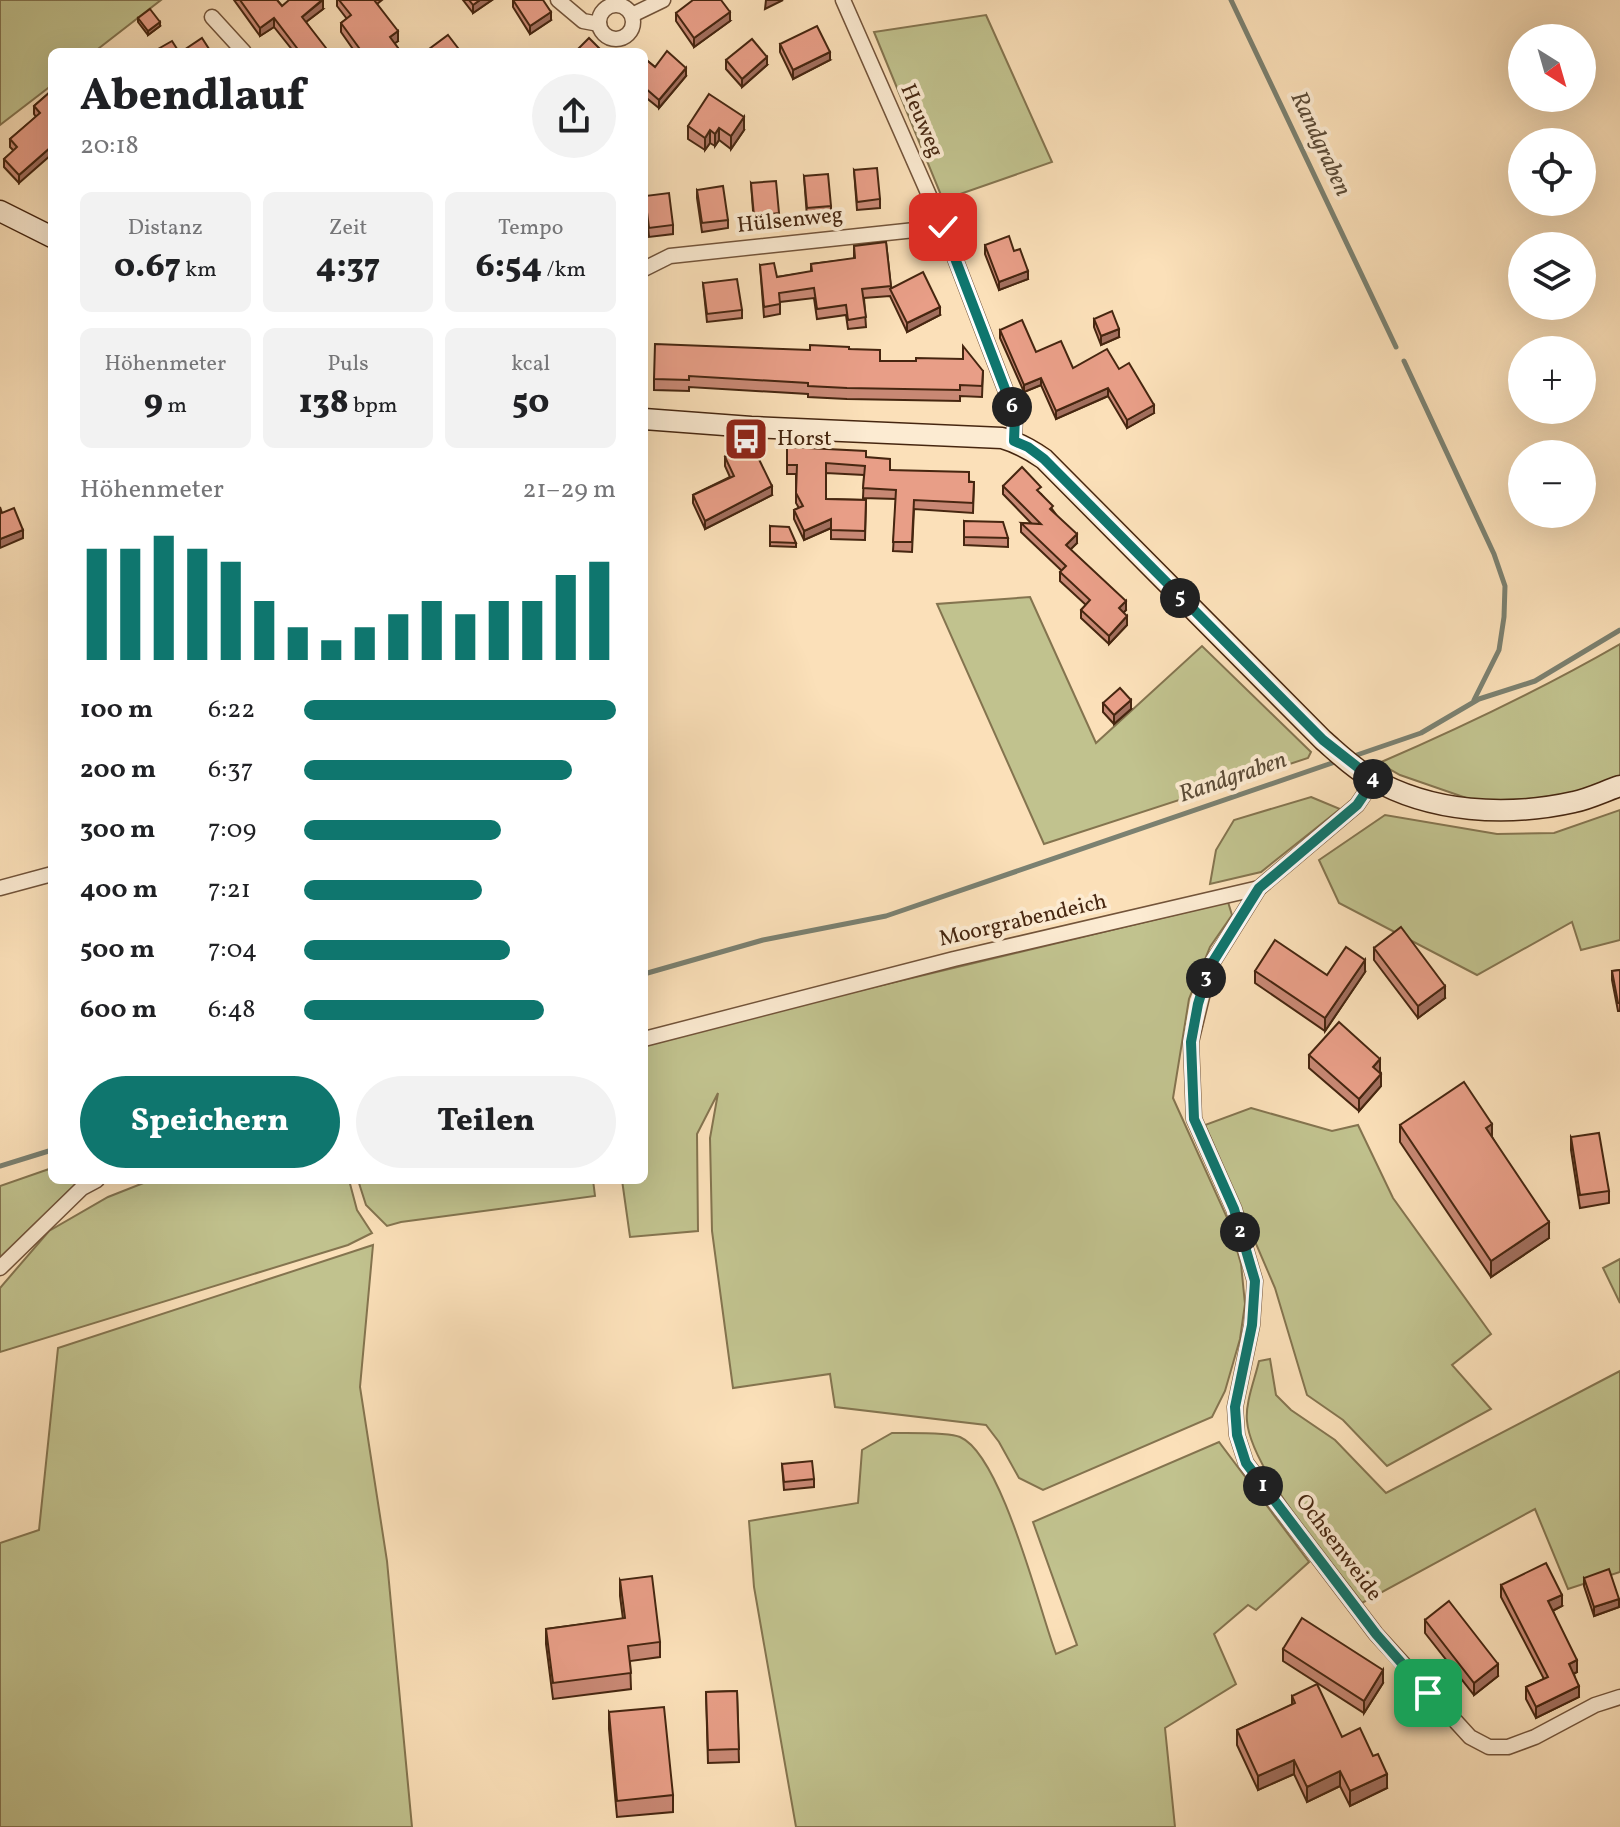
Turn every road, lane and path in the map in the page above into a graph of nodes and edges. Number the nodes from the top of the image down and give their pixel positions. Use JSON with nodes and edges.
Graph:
{"nodes":[{"id":1,"x":558,"y":0,"type":"edge"},
{"id":2,"x":663,"y":0,"type":"edge"},
{"id":3,"x":843,"y":0,"type":"edge"},
{"id":4,"x":632,"y":15,"type":"junction"},
{"id":5,"x":212,"y":17,"type":"dead end"},
{"id":6,"x":599,"y":24,"type":"junction"},
{"id":7,"x":240,"y":48,"type":"edge"},
{"id":8,"x":0,"y":211,"type":"edge"},
{"id":9,"x":943,"y":227,"type":"junction"},
{"id":10,"x":48,"y":235,"type":"edge"},
{"id":11,"x":648,"y":267,"type":"edge"},
{"id":12,"x":648,"y":419,"type":"edge"},
{"id":13,"x":1014,"y":441,"type":"junction"},
{"id":14,"x":1366,"y":775,"type":"junction"},
{"id":15,"x":1620,"y":786,"type":"edge"},
{"id":16,"x":48,"y":875,"type":"edge"},
{"id":17,"x":0,"y":888,"type":"edge"},
{"id":18,"x":1259,"y":888,"type":"junction"},
{"id":19,"x":648,"y":1038,"type":"edge"},
{"id":20,"x":90,"y":1184,"type":"edge"},
{"id":21,"x":0,"y":1268,"type":"edge"},
{"id":22,"x":1620,"y":1697,"type":"edge"}],
"edges":[{"from":1,"to":6,"type":"street"},
{"from":2,"to":4,"type":"street"},
{"from":3,"to":9,"type":"street","name":"Heuweg"},
{"from":4,"to":6,"type":"street"},
{"from":4,"to":6,"type":"street"},
{"from":5,"to":7,"type":"street"},
{"from":8,"to":10,"type":"street"},
{"from":9,"to":11,"type":"street","name":"Hülsenweg"},
{"from":9,"to":13,"type":"street","name":"Heuweg"},
{"from":12,"to":13,"type":"street"},
{"from":13,"to":14,"type":"street"},
{"from":14,"to":15,"type":"street"},
{"from":14,"to":18,"type":"street","name":"Moorgrabendeich"},
{"from":16,"to":17,"type":"street"},
{"from":18,"to":19,"type":"street","name":"Moorgrabendeich"},
{"from":18,"to":22,"type":"street","name":"Ochsenweide"},
{"from":20,"to":21,"type":"street"}]}
